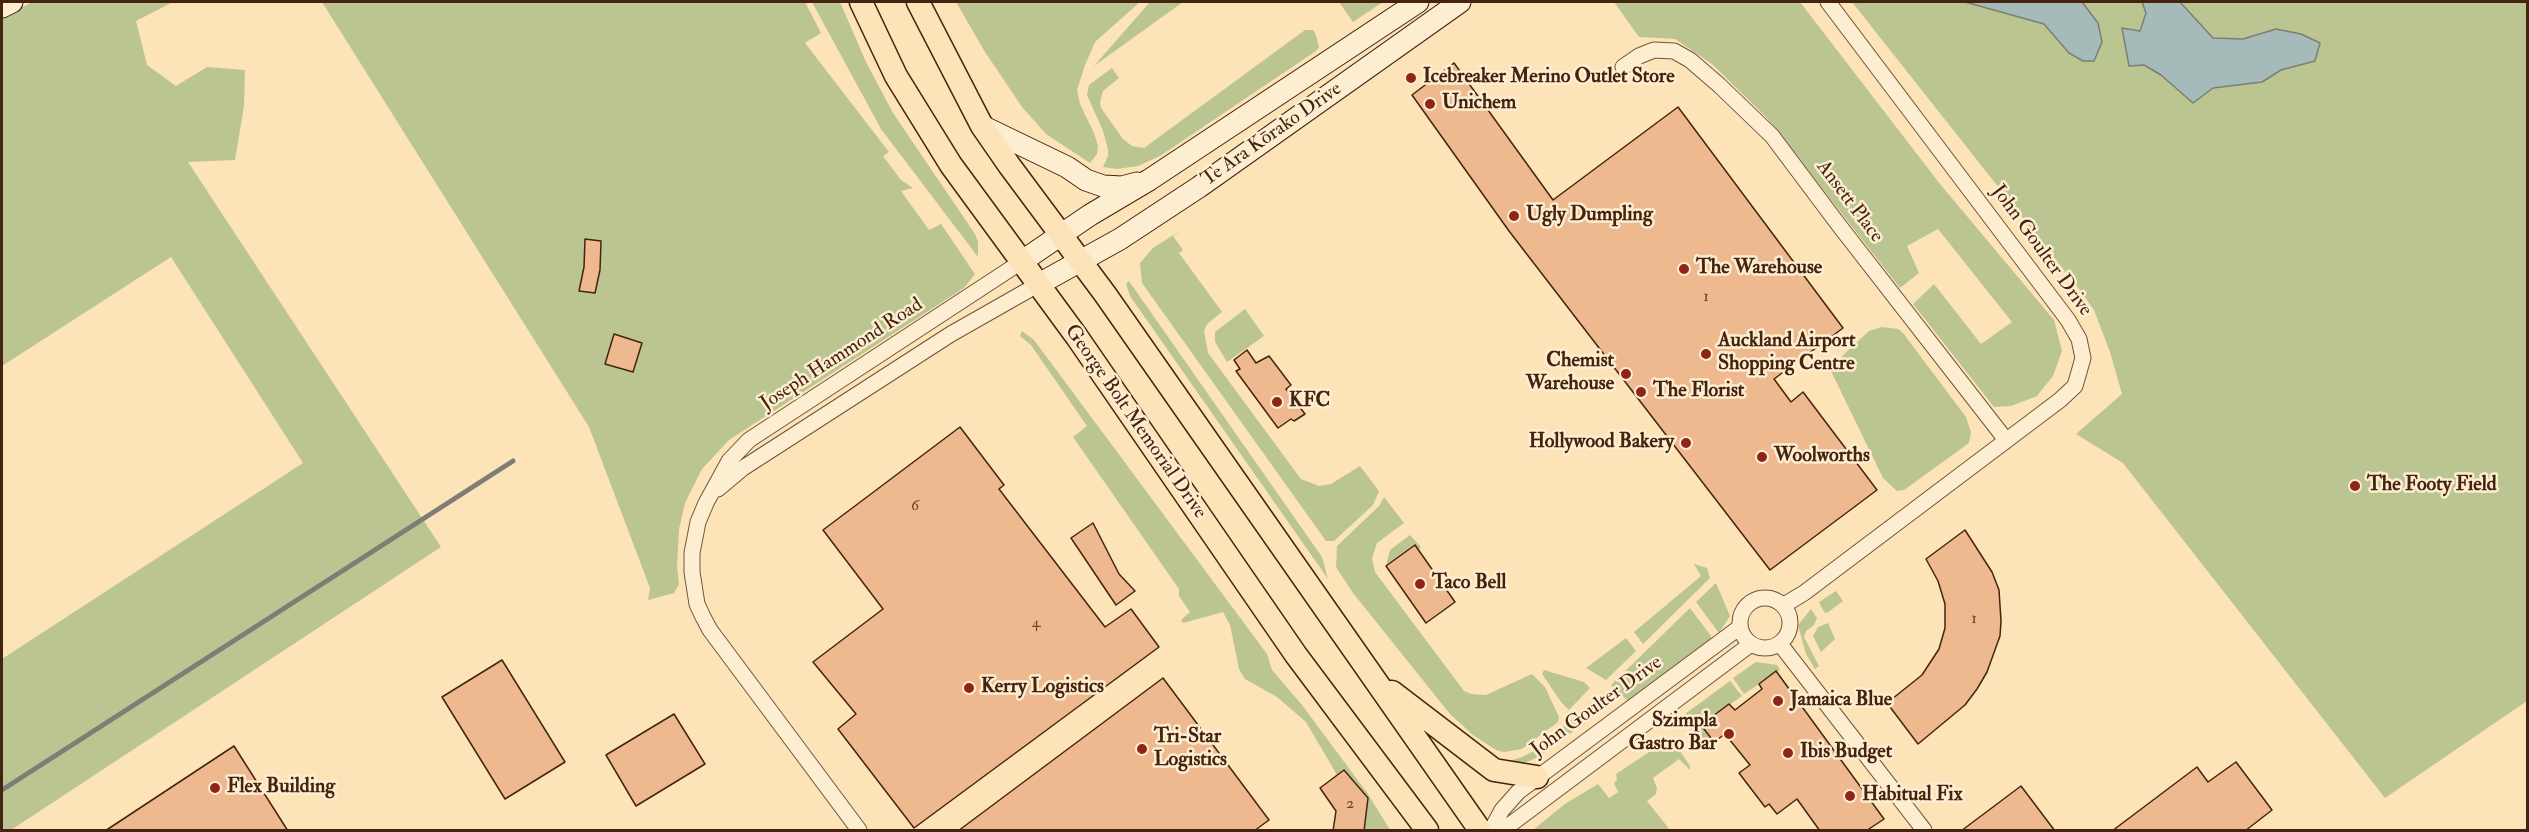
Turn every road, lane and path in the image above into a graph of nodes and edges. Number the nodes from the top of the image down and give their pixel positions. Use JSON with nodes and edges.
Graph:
{"nodes":[{"id":1,"x":12,"y":2,"type":"edge"},
{"id":2,"x":861,"y":2,"type":"edge"},
{"id":3,"x":918,"y":2,"type":"edge"},
{"id":4,"x":1418,"y":2,"type":"edge"},
{"id":5,"x":1460,"y":2,"type":"edge"},
{"id":6,"x":1828,"y":2,"type":"edge"},
{"id":7,"x":2,"y":7,"type":"edge"},
{"id":8,"x":1623,"y":67,"type":"dead end"},
{"id":9,"x":982,"y":126,"type":"junction"},
{"id":10,"x":1149,"y":180,"type":"junction"},
{"id":11,"x":1059,"y":235,"type":"junction"},
{"id":12,"x":1021,"y":262,"type":"junction"},
{"id":13,"x":1080,"y":262,"type":"junction"},
{"id":14,"x":1039,"y":285,"type":"junction"},
{"id":15,"x":2006,"y":440,"type":"junction"},
{"id":16,"x":706,"y":503,"type":"junction"},
{"id":17,"x":1784,"y":605,"type":"junction"},
{"id":18,"x":1740,"y":627,"type":"junction"},
{"id":19,"x":1751,"y":644,"type":"junction"},
{"id":20,"x":1780,"y":644,"type":"junction"},
{"id":21,"x":1372,"y":676,"type":"junction"},
{"id":22,"x":1537,"y":777,"type":"junction"},
{"id":23,"x":1423,"y":827,"type":"edge"},
{"id":24,"x":860,"y":831,"type":"edge"},
{"id":25,"x":1480,"y":831,"type":"edge"},
{"id":26,"x":1491,"y":831,"type":"edge"},
{"id":27,"x":1498,"y":831,"type":"edge"},
{"id":28,"x":1924,"y":831,"type":"edge"}],
"edges":[{"from":1,"to":7,"type":"street"},
{"from":2,"to":12,"type":"main road","name":"George Bolt Memorial Drive"},
{"from":3,"to":9,"type":"main road"},
{"from":4,"to":10,"type":"street","name":"Te Ara Kōrako Drive"},
{"from":5,"to":13,"type":"street","name":"Te Ara Kōrako Drive"},
{"from":6,"to":15,"type":"street","name":"John Goulter Drive"},
{"from":8,"to":15,"type":"street","name":"Ansett Place"},
{"from":9,"to":10,"type":"street"},
{"from":9,"to":11,"type":"main road"},
{"from":10,"to":11,"type":"street","name":"Te Ara Kōrako Drive"},
{"from":11,"to":12,"type":"street","name":"Te Ara Kōrako Drive"},
{"from":11,"to":13,"type":"main road"},
{"from":12,"to":14,"type":"main road","name":"George Bolt Memorial Drive"},
{"from":12,"to":16,"type":"street","name":"Joseph Hammond Road"},
{"from":13,"to":14,"type":"street","name":"Te Ara Kōrako Drive"},
{"from":13,"to":21,"type":"main road"},
{"from":14,"to":16,"type":"street","name":"Joseph Hammond Road"},
{"from":14,"to":23,"type":"main road","name":"George Bolt Memorial Drive"},
{"from":15,"to":17,"type":"street","name":"John Goulter Drive"},
{"from":16,"to":24,"type":"street","name":"Joseph Hammond Road"},
{"from":17,"to":18,"type":"street"},
{"from":17,"to":20,"type":"street"},
{"from":18,"to":19,"type":"street"},
{"from":18,"to":22,"type":"street","name":"John Goulter Drive"},
{"from":19,"to":20,"type":"street"},
{"from":19,"to":27,"type":"street","name":"John Goulter Drive"},
{"from":20,"to":28,"type":"street"},
{"from":21,"to":22,"type":"main road"},
{"from":21,"to":25,"type":"main road"},
{"from":22,"to":26,"type":"street","name":"John Goulter Drive"}]}
